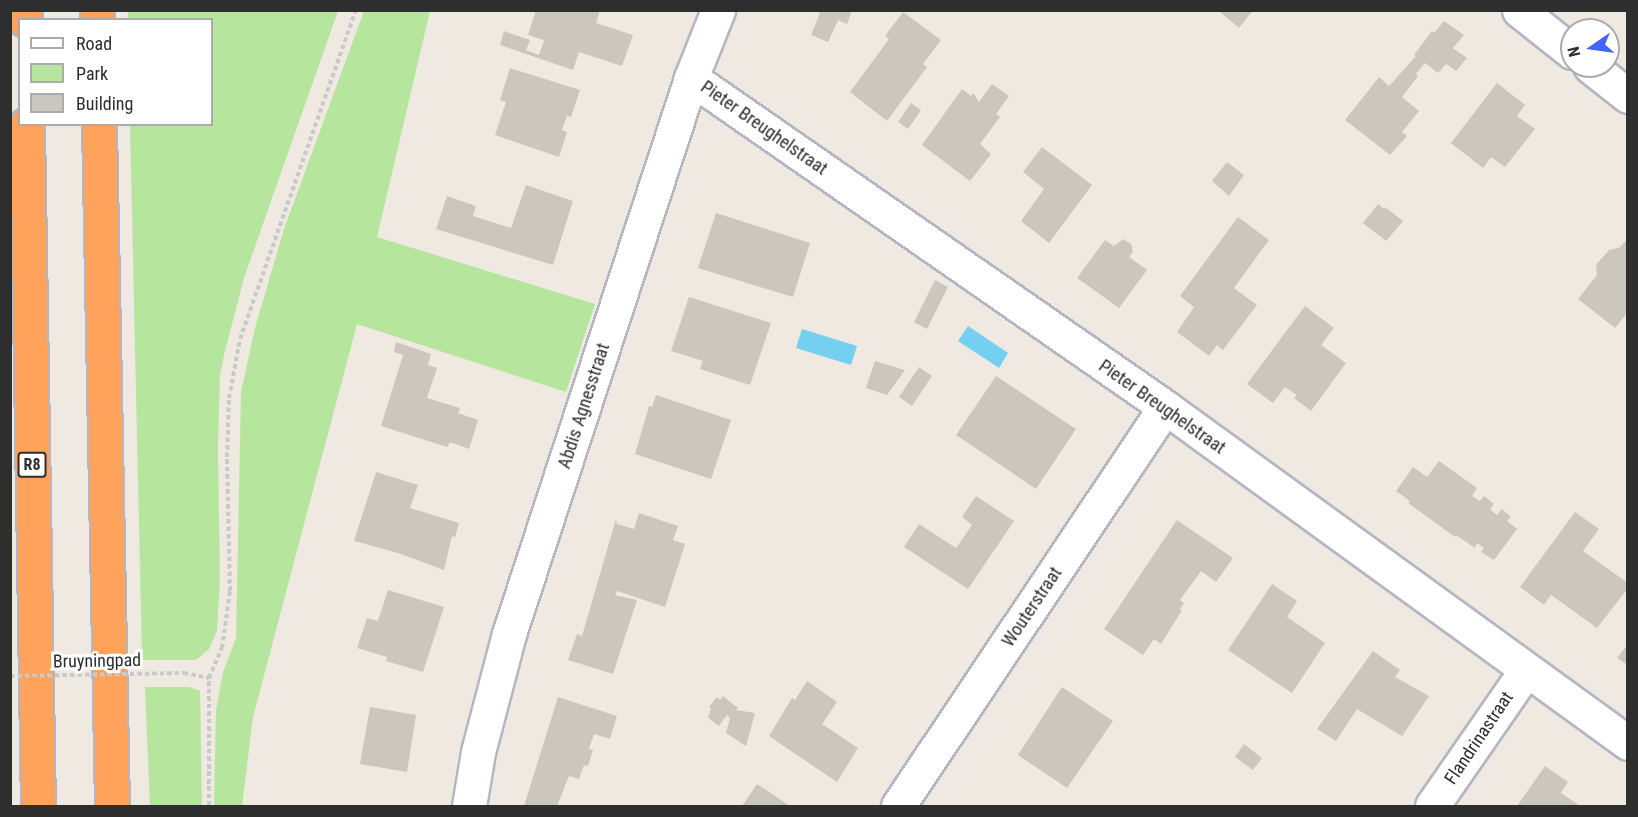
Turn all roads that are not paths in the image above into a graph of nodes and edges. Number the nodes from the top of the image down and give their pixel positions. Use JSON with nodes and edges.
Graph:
{"nodes":[{"id":1,"x":718,"y":10,"type":"edge"},
{"id":2,"x":1519,"y":10,"type":"edge"},
{"id":3,"x":1560,"y":42,"type":"edge"},
{"id":4,"x":691,"y":78,"type":"junction"},
{"id":5,"x":1610,"y":78,"type":"edge"},
{"id":6,"x":1624,"y":86,"type":"edge"},
{"id":7,"x":27,"y":126,"type":"edge"},
{"id":8,"x":99,"y":126,"type":"edge"},
{"id":9,"x":1165,"y":407,"type":"junction"},
{"id":10,"x":1526,"y":670,"type":"junction"},
{"id":11,"x":1628,"y":743,"type":"edge"},
{"id":12,"x":38,"y":807,"type":"edge"},
{"id":13,"x":112,"y":807,"type":"edge"},
{"id":14,"x":470,"y":807,"type":"edge"},
{"id":15,"x":898,"y":807,"type":"edge"},
{"id":16,"x":1432,"y":807,"type":"edge"}],
"edges":[{"from":1,"to":4,"type":"street","name":"Abdis Agnesstraat"},
{"from":2,"to":3,"type":"street"},
{"from":4,"to":9,"type":"street","name":"Pieter Breughelstraat"},
{"from":4,"to":14,"type":"street","name":"Abdis Agnesstraat"},
{"from":5,"to":6,"type":"street"},
{"from":7,"to":12,"type":"highway","number":"R8"},
{"from":8,"to":13,"type":"highway"},
{"from":9,"to":10,"type":"street","name":"Pieter Breughelstraat"},
{"from":9,"to":15,"type":"street","name":"Wouterstraat"},
{"from":10,"to":11,"type":"street","name":"Pieter Breughelstraat"},
{"from":10,"to":16,"type":"street","name":"Flandrinastraat"}]}
